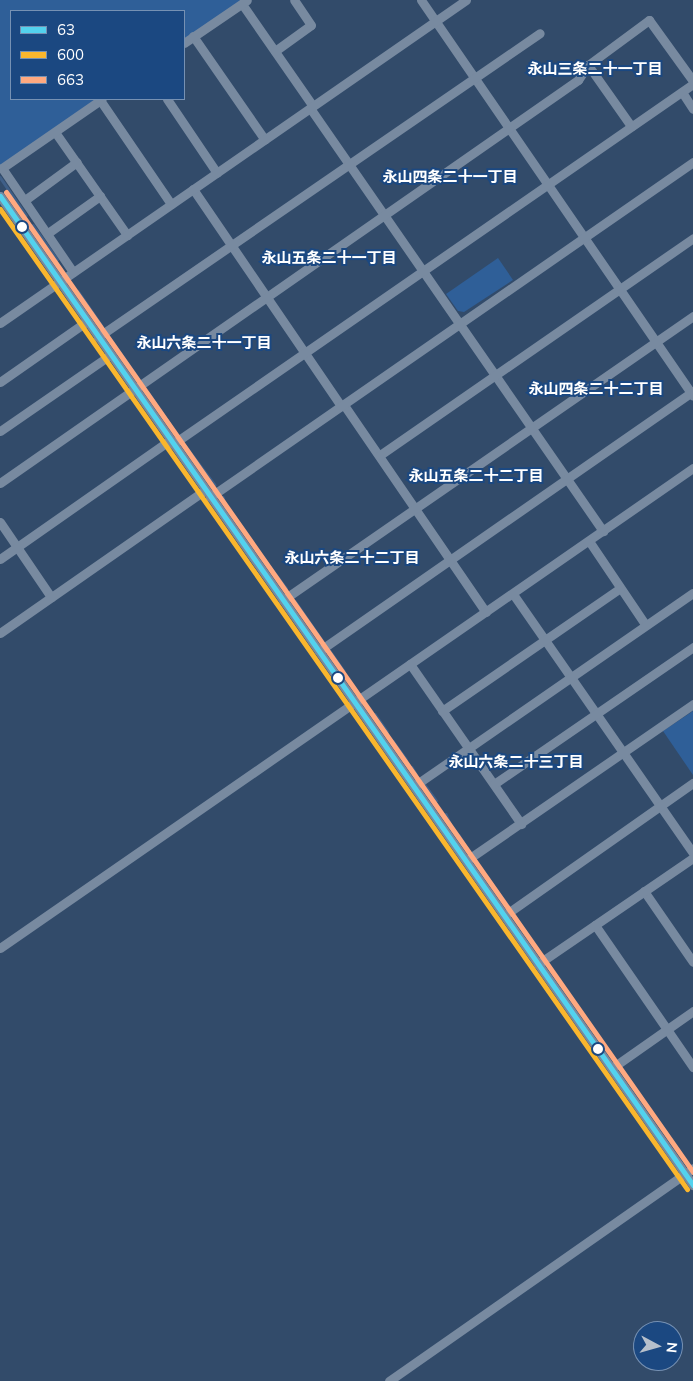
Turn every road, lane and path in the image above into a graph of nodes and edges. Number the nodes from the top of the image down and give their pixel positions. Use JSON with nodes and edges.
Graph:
{"nodes":[{"id":1,"x":294,"y":0,"type":"edge"},
{"id":2,"x":421,"y":0,"type":"edge"},
{"id":3,"x":466,"y":0,"type":"edge"},
{"id":4,"x":244,"y":2,"type":"edge"},
{"id":5,"x":435,"y":21,"type":"junction"},
{"id":6,"x":540,"y":33,"type":"dead end"},
{"id":7,"x":193,"y":36,"type":"junction"},
{"id":8,"x":185,"y":42,"type":"edge"},
{"id":9,"x":275,"y":51,"type":"junction"},
{"id":10,"x":588,"y":65,"type":"junction"},
{"id":11,"x":473,"y":78,"type":"junction"},
{"id":12,"x":693,"y":82,"type":"edge"},
{"id":13,"x":682,"y":92,"type":"junction"},
{"id":14,"x":100,"y":100,"type":"edge"},
{"id":15,"x":102,"y":100,"type":"edge"},
{"id":16,"x":168,"y":100,"type":"edge"},
{"id":17,"x":311,"y":107,"type":"junction"},
{"id":18,"x":693,"y":109,"type":"edge"},
{"id":19,"x":631,"y":126,"type":"junction"},
{"id":20,"x":508,"y":130,"type":"junction"},
{"id":21,"x":55,"y":132,"type":"junction"},
{"id":22,"x":265,"y":140,"type":"junction"},
{"id":23,"x":77,"y":162,"type":"junction"},
{"id":24,"x":693,"y":162,"type":"edge"},
{"id":25,"x":348,"y":164,"type":"junction"},
{"id":26,"x":217,"y":173,"type":"junction"},
{"id":27,"x":546,"y":186,"type":"junction"},
{"id":28,"x":193,"y":189,"type":"junction"},
{"id":29,"x":0,"y":196,"type":"edge"},
{"id":30,"x":100,"y":196,"type":"junction"},
{"id":31,"x":25,"y":200,"type":"junction"},
{"id":32,"x":171,"y":204,"type":"junction"},
{"id":33,"x":3,"y":206,"type":"edge"},
{"id":34,"x":384,"y":216,"type":"junction"},
{"id":35,"x":48,"y":233,"type":"junction"},
{"id":36,"x":127,"y":235,"type":"junction"},
{"id":37,"x":584,"y":238,"type":"junction"},
{"id":38,"x":693,"y":238,"type":"edge"},
{"id":39,"x":231,"y":246,"type":"junction"},
{"id":40,"x":73,"y":272,"type":"junction"},
{"id":41,"x":423,"y":272,"type":"junction"},
{"id":42,"x":60,"y":281,"type":"junction"},
{"id":43,"x":618,"y":289,"type":"junction"},
{"id":44,"x":267,"y":298,"type":"junction"},
{"id":45,"x":693,"y":316,"type":"edge"},
{"id":46,"x":87,"y":321,"type":"junction"},
{"id":47,"x":0,"y":323,"type":"edge"},
{"id":48,"x":460,"y":323,"type":"junction"},
{"id":49,"x":98,"y":337,"type":"junction"},
{"id":50,"x":656,"y":342,"type":"junction"},
{"id":51,"x":305,"y":353,"type":"junction"},
{"id":52,"x":110,"y":355,"type":"junction"},
{"id":53,"x":496,"y":375,"type":"junction"},
{"id":54,"x":0,"y":382,"type":"edge"},
{"id":55,"x":134,"y":389,"type":"junction"},
{"id":56,"x":692,"y":393,"type":"edge"},
{"id":57,"x":343,"y":406,"type":"junction"},
{"id":58,"x":532,"y":428,"type":"junction"},
{"id":59,"x":0,"y":432,"type":"edge"},
{"id":60,"x":171,"y":442,"type":"junction"},
{"id":61,"x":380,"y":456,"type":"junction"},
{"id":62,"x":693,"y":468,"type":"edge"},
{"id":63,"x":567,"y":479,"type":"junction"},
{"id":64,"x":0,"y":483,"type":"edge"},
{"id":65,"x":208,"y":493,"type":"junction"},
{"id":66,"x":414,"y":510,"type":"junction"},
{"id":67,"x":0,"y":522,"type":"edge"},
{"id":68,"x":604,"y":531,"type":"junction"},
{"id":69,"x":589,"y":540,"type":"junction"},
{"id":70,"x":17,"y":547,"type":"junction"},
{"id":71,"x":0,"y":559,"type":"edge"},
{"id":72,"x":450,"y":560,"type":"junction"},
{"id":73,"x":620,"y":588,"type":"junction"},
{"id":74,"x":693,"y":593,"type":"edge"},
{"id":75,"x":513,"y":594,"type":"junction"},
{"id":76,"x":52,"y":597,"type":"junction"},
{"id":77,"x":283,"y":600,"type":"junction"},
{"id":78,"x":486,"y":612,"type":"junction"},
{"id":79,"x":645,"y":624,"type":"junction"},
{"id":80,"x":0,"y":633,"type":"edge"},
{"id":81,"x":546,"y":640,"type":"junction"},
{"id":82,"x":693,"y":647,"type":"edge"},
{"id":83,"x":319,"y":651,"type":"junction"},
{"id":84,"x":410,"y":664,"type":"junction"},
{"id":85,"x":571,"y":677,"type":"junction"},
{"id":86,"x":356,"y":702,"type":"junction"},
{"id":87,"x":693,"y":704,"type":"edge"},
{"id":88,"x":442,"y":711,"type":"junction"},
{"id":89,"x":597,"y":714,"type":"junction"},
{"id":90,"x":468,"y":748,"type":"junction"},
{"id":91,"x":624,"y":752,"type":"junction"},
{"id":92,"x":494,"y":784,"type":"junction"},
{"id":93,"x":693,"y":784,"type":"edge"},
{"id":94,"x":414,"y":786,"type":"junction"},
{"id":95,"x":661,"y":806,"type":"junction"},
{"id":96,"x":520,"y":824,"type":"junction"},
{"id":97,"x":693,"y":853,"type":"edge"},
{"id":98,"x":693,"y":858,"type":"edge"},
{"id":99,"x":466,"y":860,"type":"junction"},
{"id":100,"x":644,"y":891,"type":"junction"},
{"id":101,"x":505,"y":915,"type":"junction"},
{"id":102,"x":595,"y":926,"type":"junction"},
{"id":103,"x":0,"y":948,"type":"edge"},
{"id":104,"x":693,"y":962,"type":"edge"},
{"id":105,"x":538,"y":964,"type":"junction"},
{"id":106,"x":693,"y":1012,"type":"edge"},
{"id":107,"x":666,"y":1029,"type":"junction"},
{"id":108,"x":693,"y":1067,"type":"edge"},
{"id":109,"x":612,"y":1068,"type":"junction"},
{"id":110,"x":693,"y":1168,"type":"edge"},
{"id":111,"x":685,"y":1174,"type":"junction"},
{"id":112,"x":693,"y":1185,"type":"edge"},
{"id":113,"x":389,"y":1381,"type":"edge"}],
"edges":[{"from":1,"to":9,"type":"street"},
{"from":2,"to":5,"type":"street"},
{"from":3,"to":5,"type":"street"},
{"from":4,"to":7,"type":"street"},
{"from":4,"to":9,"type":"street"},
{"from":5,"to":11,"type":"street"},
{"from":5,"to":17,"type":"street"},
{"from":6,"to":11,"type":"street"},
{"from":7,"to":8,"type":"street"},
{"from":7,"to":22,"type":"street"},
{"from":9,"to":17,"type":"street"},
{"from":10,"to":12,"type":"street"},
{"from":10,"to":19,"type":"street"},
{"from":10,"to":20,"type":"street"},
{"from":11,"to":20,"type":"street"},
{"from":11,"to":25,"type":"street"},
{"from":12,"to":13,"type":"street"},
{"from":13,"to":18,"type":"street"},
{"from":13,"to":19,"type":"street"},
{"from":14,"to":21,"type":"street"},
{"from":15,"to":32,"type":"street"},
{"from":16,"to":26,"type":"street"},
{"from":17,"to":22,"type":"street"},
{"from":17,"to":25,"type":"street"},
{"from":19,"to":27,"type":"street"},
{"from":20,"to":27,"type":"street"},
{"from":20,"to":34,"type":"street"},
{"from":21,"to":23,"type":"street"},
{"from":21,"to":31,"type":"street"},
{"from":22,"to":26,"type":"street"},
{"from":23,"to":30,"type":"street"},
{"from":23,"to":31,"type":"street"},
{"from":24,"to":37,"type":"street"},
{"from":25,"to":34,"type":"street"},
{"from":25,"to":39,"type":"street"},
{"from":26,"to":28,"type":"street"},
{"from":27,"to":37,"type":"street"},
{"from":27,"to":41,"type":"street"},
{"from":28,"to":32,"type":"street"},
{"from":28,"to":39,"type":"street"},
{"from":29,"to":33,"type":"street"},
{"from":30,"to":35,"type":"street"},
{"from":30,"to":36,"type":"street"},
{"from":31,"to":35,"type":"street"},
{"from":32,"to":36,"type":"street"},
{"from":33,"to":42,"type":"street"},
{"from":34,"to":41,"type":"street"},
{"from":34,"to":44,"type":"street"},
{"from":35,"to":40,"type":"street"},
{"from":36,"to":40,"type":"street"},
{"from":37,"to":43,"type":"street"},
{"from":37,"to":48,"type":"street"},
{"from":38,"to":43,"type":"street"},
{"from":39,"to":44,"type":"street"},
{"from":39,"to":49,"type":"street"},
{"from":40,"to":42,"type":"street"},
{"from":41,"to":48,"type":"street"},
{"from":41,"to":51,"type":"street"},
{"from":42,"to":46,"type":"street"},
{"from":42,"to":47,"type":"street"},
{"from":43,"to":50,"type":"street"},
{"from":43,"to":53,"type":"street"},
{"from":44,"to":51,"type":"street"},
{"from":44,"to":55,"type":"street"},
{"from":45,"to":50,"type":"street"},
{"from":46,"to":49,"type":"street"},
{"from":46,"to":54,"type":"street"},
{"from":48,"to":53,"type":"street"},
{"from":48,"to":57,"type":"street"},
{"from":49,"to":52,"type":"street"},
{"from":50,"to":56,"type":"street"},
{"from":50,"to":58,"type":"street"},
{"from":51,"to":57,"type":"street"},
{"from":51,"to":60,"type":"street"},
{"from":52,"to":55,"type":"street"},
{"from":52,"to":59,"type":"street"},
{"from":53,"to":58,"type":"street"},
{"from":53,"to":61,"type":"street"},
{"from":55,"to":60,"type":"street"},
{"from":55,"to":64,"type":"street"},
{"from":56,"to":63,"type":"street"},
{"from":57,"to":61,"type":"street"},
{"from":57,"to":65,"type":"street"},
{"from":58,"to":63,"type":"street"},
{"from":58,"to":66,"type":"street"},
{"from":60,"to":65,"type":"street"},
{"from":60,"to":70,"type":"street"},
{"from":61,"to":66,"type":"street"},
{"from":62,"to":68,"type":"street"},
{"from":63,"to":68,"type":"street"},
{"from":63,"to":72,"type":"street"},
{"from":65,"to":76,"type":"street"},
{"from":65,"to":77,"type":"street"},
{"from":66,"to":72,"type":"street"},
{"from":66,"to":77,"type":"street"},
{"from":67,"to":70,"type":"street"},
{"from":68,"to":69,"type":"street"},
{"from":69,"to":73,"type":"street"},
{"from":69,"to":75,"type":"street"},
{"from":70,"to":71,"type":"street"},
{"from":70,"to":76,"type":"street"},
{"from":72,"to":78,"type":"street"},
{"from":72,"to":83,"type":"street"},
{"from":73,"to":79,"type":"street"},
{"from":73,"to":81,"type":"street"},
{"from":74,"to":79,"type":"street"},
{"from":75,"to":78,"type":"street"},
{"from":75,"to":81,"type":"street"},
{"from":76,"to":80,"type":"street"},
{"from":77,"to":83,"type":"street"},
{"from":78,"to":84,"type":"street"},
{"from":79,"to":85,"type":"street"},
{"from":81,"to":85,"type":"street"},
{"from":81,"to":88,"type":"street"},
{"from":82,"to":89,"type":"street"},
{"from":83,"to":86,"type":"street"},
{"from":84,"to":86,"type":"street"},
{"from":84,"to":88,"type":"street"},
{"from":85,"to":89,"type":"street"},
{"from":85,"to":90,"type":"street"},
{"from":86,"to":94,"type":"street"},
{"from":86,"to":103,"type":"street"},
{"from":87,"to":91,"type":"street"},
{"from":88,"to":90,"type":"street"},
{"from":89,"to":91,"type":"street"},
{"from":89,"to":92,"type":"street"},
{"from":90,"to":92,"type":"street"},
{"from":90,"to":94,"type":"street"},
{"from":91,"to":95,"type":"street"},
{"from":91,"to":96,"type":"street"},
{"from":92,"to":96,"type":"street"},
{"from":93,"to":95,"type":"street"},
{"from":94,"to":99,"type":"street"},
{"from":95,"to":97,"type":"street"},
{"from":95,"to":101,"type":"street"},
{"from":96,"to":99,"type":"street"},
{"from":98,"to":100,"type":"street"},
{"from":99,"to":101,"type":"street"},
{"from":100,"to":102,"type":"street"},
{"from":100,"to":104,"type":"street"},
{"from":101,"to":105,"type":"street"},
{"from":102,"to":105,"type":"street"},
{"from":102,"to":107,"type":"street"},
{"from":105,"to":109,"type":"street"},
{"from":106,"to":107,"type":"street"},
{"from":107,"to":108,"type":"street"},
{"from":107,"to":109,"type":"street"},
{"from":109,"to":111,"type":"street"},
{"from":110,"to":111,"type":"street"},
{"from":111,"to":112,"type":"street"},
{"from":111,"to":113,"type":"street"}]}
